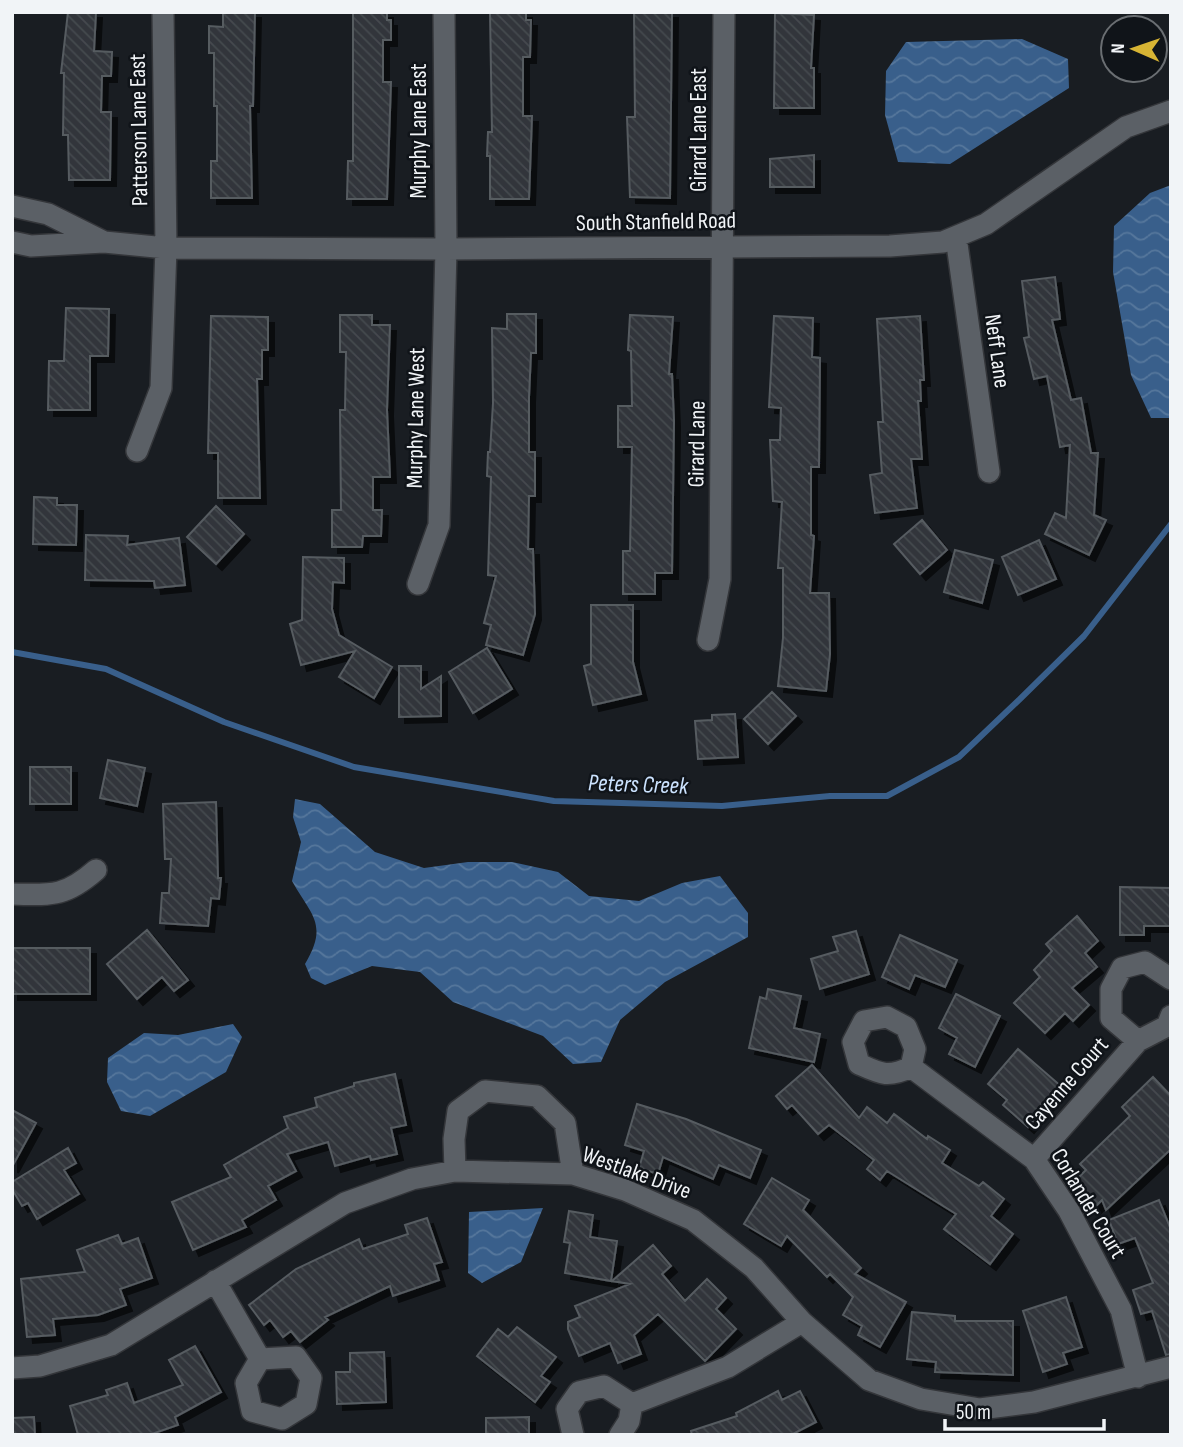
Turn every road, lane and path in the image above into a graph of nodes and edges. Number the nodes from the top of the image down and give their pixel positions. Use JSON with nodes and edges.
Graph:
{"nodes":[{"id":1,"x":163,"y":12,"type":"edge"},
{"id":2,"x":444,"y":12,"type":"edge"},
{"id":3,"x":724,"y":12,"type":"edge"},
{"id":4,"x":1171,"y":111,"type":"edge"},
{"id":5,"x":12,"y":206,"type":"edge"},
{"id":6,"x":956,"y":237,"type":"junction"},
{"id":7,"x":12,"y":242,"type":"edge"},
{"id":8,"x":104,"y":242,"type":"junction"},
{"id":9,"x":725,"y":247,"type":"junction"},
{"id":10,"x":166,"y":248,"type":"junction"},
{"id":11,"x":446,"y":249,"type":"junction"},
{"id":12,"x":137,"y":452,"type":"dead end"},
{"id":13,"x":989,"y":472,"type":"dead end"},
{"id":14,"x":418,"y":584,"type":"dead end"},
{"id":15,"x":708,"y":640,"type":"dead end"},
{"id":16,"x":96,"y":870,"type":"dead end"},
{"id":17,"x":12,"y":894,"type":"edge"},
{"id":18,"x":1171,"y":979,"type":"edge"},
{"id":19,"x":1171,"y":1016,"type":"edge"},
{"id":20,"x":1138,"y":1041,"type":"junction"},
{"id":21,"x":911,"y":1067,"type":"dead end"},
{"id":22,"x":1034,"y":1159,"type":"junction"},
{"id":23,"x":455,"y":1171,"type":"junction"},
{"id":24,"x":573,"y":1174,"type":"junction"},
{"id":25,"x":215,"y":1281,"type":"junction"},
{"id":26,"x":802,"y":1322,"type":"junction"},
{"id":27,"x":260,"y":1359,"type":"dead end"},
{"id":28,"x":1171,"y":1367,"type":"edge"},
{"id":29,"x":12,"y":1368,"type":"edge"},
{"id":30,"x":1138,"y":1377,"type":"junction"},
{"id":31,"x":1171,"y":1382,"type":"edge"},
{"id":32,"x":632,"y":1404,"type":"junction"},
{"id":33,"x":573,"y":1435,"type":"edge"},
{"id":34,"x":620,"y":1435,"type":"edge"}],
"edges":[{"from":1,"to":10,"type":"street","name":"Patterson Lane East"},
{"from":2,"to":11,"type":"street","name":"Murphy Lane East"},
{"from":3,"to":9,"type":"street","name":"Girard Lane East"},
{"from":4,"to":6,"type":"street","name":"South Stanfield Road"},
{"from":5,"to":8,"type":"street","name":"South Stanfield Road"},
{"from":6,"to":9,"type":"street","name":"South Stanfield Road"},
{"from":6,"to":13,"type":"street","name":"Neff Lane"},
{"from":7,"to":8,"type":"street","name":"South Stanfield Road"},
{"from":8,"to":10,"type":"street","name":"South Stanfield Road"},
{"from":9,"to":11,"type":"street","name":"South Stanfield Road"},
{"from":9,"to":15,"type":"street","name":"Girard Lane"},
{"from":10,"to":11,"type":"street","name":"South Stanfield Road"},
{"from":10,"to":12,"type":"street","name":"Patterson Lane East"},
{"from":11,"to":14,"type":"street","name":"Murphy Lane West"},
{"from":16,"to":17,"type":"street"},
{"from":18,"to":20,"type":"street","name":"Cayenne Court"},
{"from":19,"to":20,"type":"street","name":"Cayenne Court"},
{"from":20,"to":22,"type":"street","name":"Cayenne Court"},
{"from":21,"to":22,"type":"street","name":"Corlander Court"},
{"from":22,"to":30,"type":"street","name":"Corlander Court"},
{"from":23,"to":24,"type":"street","name":"Westlake Drive"},
{"from":23,"to":24,"type":"street"},
{"from":23,"to":25,"type":"street","name":"Westlake Drive"},
{"from":24,"to":26,"type":"street","name":"Westlake Drive"},
{"from":25,"to":27,"type":"street"},
{"from":25,"to":29,"type":"street","name":"Westlake Drive"},
{"from":26,"to":30,"type":"street","name":"Westlake Drive"},
{"from":26,"to":32,"type":"street"},
{"from":28,"to":30,"type":"street","name":"Westlake Drive"},
{"from":30,"to":31,"type":"street","name":"Westlake Drive"},
{"from":32,"to":33,"type":"street"},
{"from":32,"to":34,"type":"street"}]}
